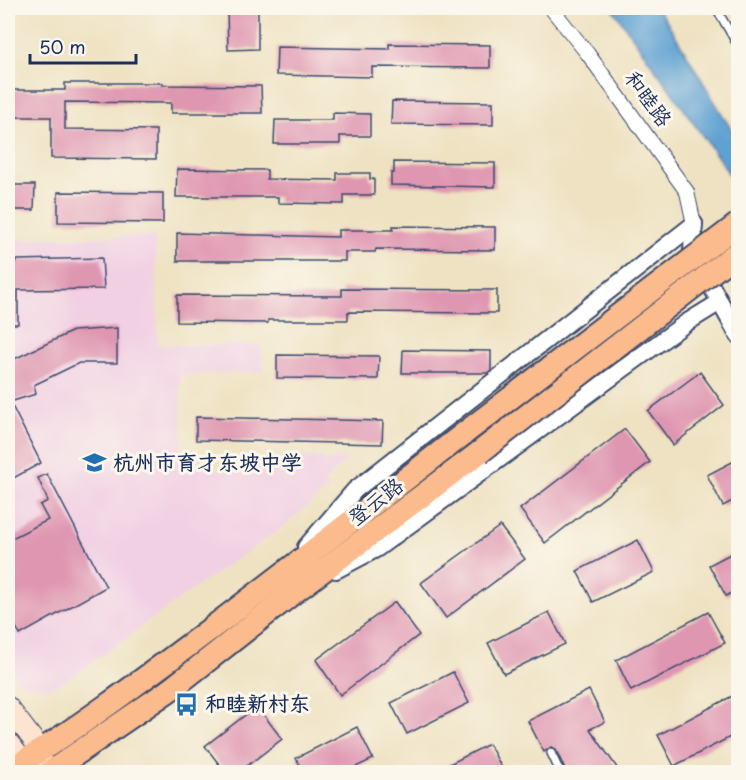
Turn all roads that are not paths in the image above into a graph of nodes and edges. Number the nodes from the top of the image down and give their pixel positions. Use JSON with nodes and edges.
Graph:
{"nodes":[{"id":1,"x":551,"y":8,"type":"edge"},
{"id":2,"x":716,"y":8,"type":"edge"},
{"id":3,"x":738,"y":46,"type":"edge"},
{"id":4,"x":694,"y":224,"type":"junction"},
{"id":5,"x":738,"y":224,"type":"edge"},
{"id":6,"x":738,"y":252,"type":"edge"},
{"id":7,"x":720,"y":302,"type":"junction"},
{"id":8,"x":738,"y":335,"type":"edge"},
{"id":9,"x":288,"y":584,"type":"junction"},
{"id":10,"x":8,"y":707,"type":"edge"},
{"id":11,"x":8,"y":742,"type":"edge"},
{"id":12,"x":551,"y":753,"type":"dead end"},
{"id":13,"x":30,"y":766,"type":"edge"},
{"id":14,"x":50,"y":772,"type":"edge"},
{"id":15,"x":560,"y":772,"type":"edge"}],
"edges":[{"from":1,"to":4,"type":"street","name":"和睦路"},
{"from":2,"to":3,"type":"lane"},
{"from":4,"to":7,"type":"street"},
{"from":4,"to":9,"type":"street"},
{"from":5,"to":9,"type":"main road","name":"登云路","bridge":true},
{"from":6,"to":9,"type":"main road","name":"登云路","bridge":true},
{"from":7,"to":8,"type":"street"},
{"from":7,"to":9,"type":"street"},
{"from":9,"to":13,"type":"main road","name":"登云路"},
{"from":9,"to":14,"type":"main road","name":"登云路"},
{"from":10,"to":13,"type":"main road"},
{"from":11,"to":13,"type":"main road"},
{"from":12,"to":15,"type":"lane"}]}
